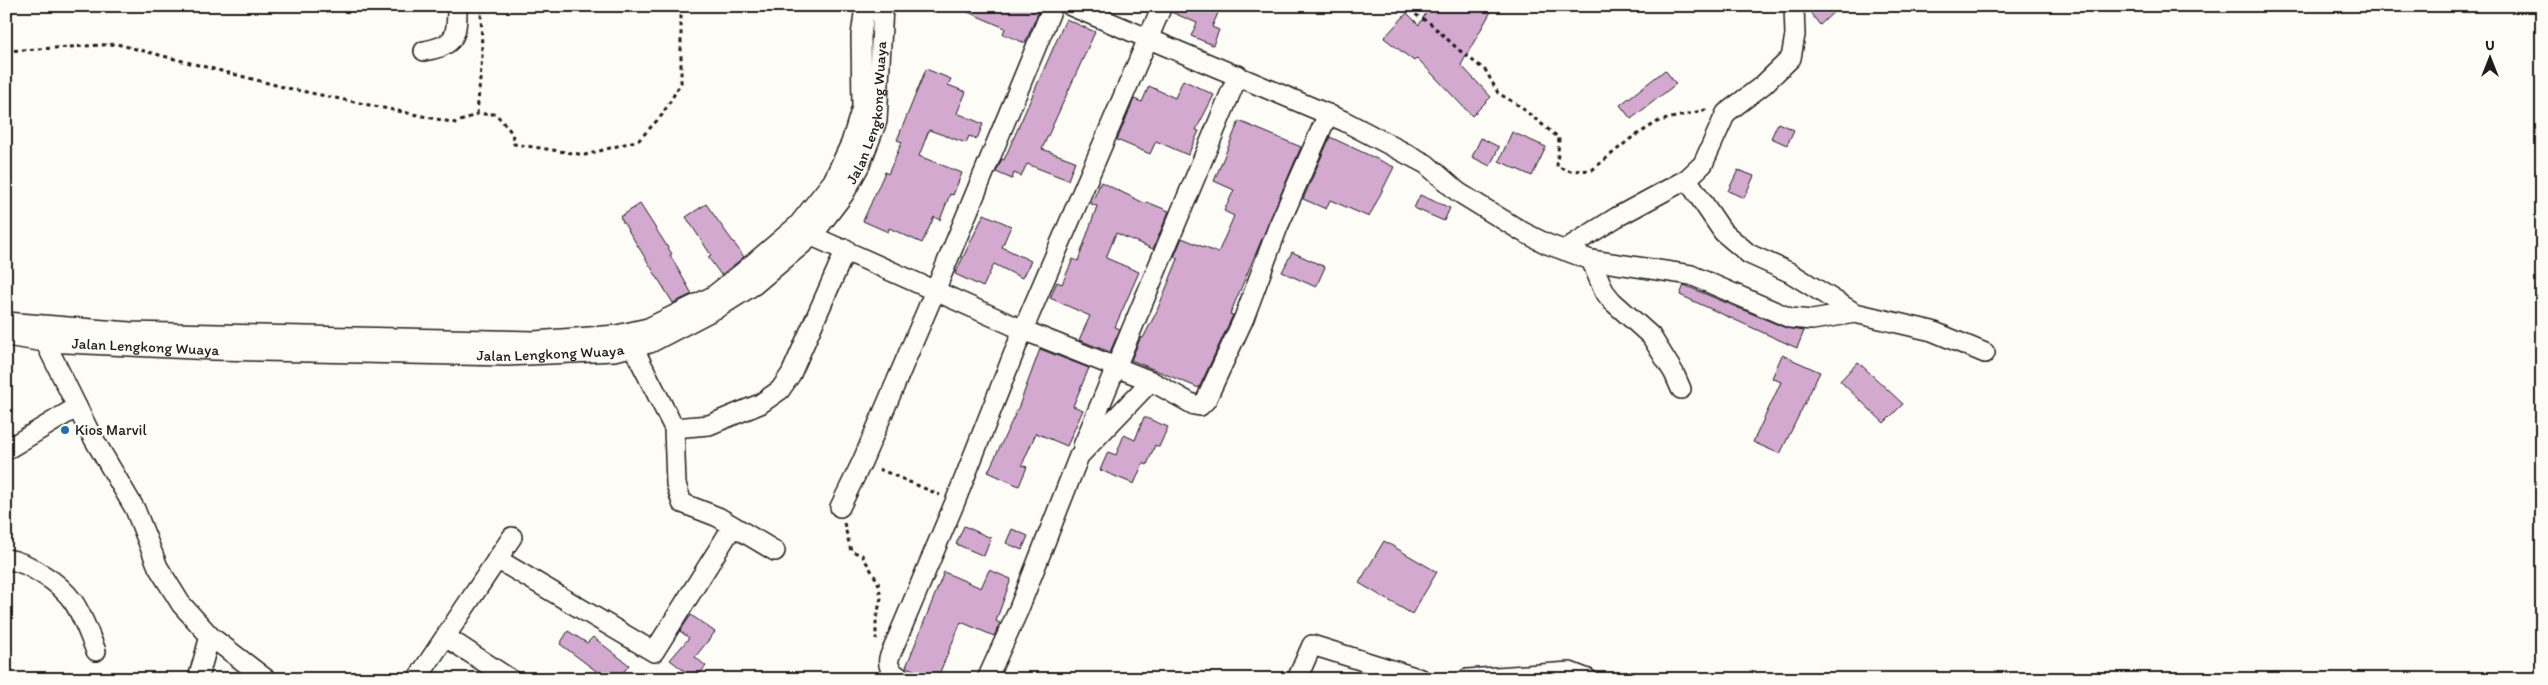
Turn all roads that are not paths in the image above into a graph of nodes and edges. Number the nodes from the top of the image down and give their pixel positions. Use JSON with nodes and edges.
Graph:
{"nodes":[{"id":1,"x":457,"y":6,"type":"edge"},
{"id":2,"x":865,"y":6,"type":"edge"},
{"id":3,"x":883,"y":6,"type":"edge"},
{"id":4,"x":1053,"y":6,"type":"edge"},
{"id":5,"x":1070,"y":6,"type":"edge"},
{"id":6,"x":1162,"y":6,"type":"edge"},
{"id":7,"x":1794,"y":6,"type":"edge"},
{"id":8,"x":1149,"y":38,"type":"junction"},
{"id":9,"x":424,"y":51,"type":"dead end"},
{"id":10,"x":1238,"y":75,"type":"junction"},
{"id":11,"x":1328,"y":114,"type":"junction"},
{"id":12,"x":1687,"y":179,"type":"junction"},
{"id":13,"x":805,"y":231,"type":"junction"},
{"id":14,"x":846,"y":249,"type":"junction"},
{"id":15,"x":1564,"y":250,"type":"junction"},
{"id":16,"x":1591,"y":260,"type":"junction"},
{"id":17,"x":935,"y":291,"type":"junction"},
{"id":18,"x":1854,"y":313,"type":"junction"},
{"id":19,"x":6,"y":322,"type":"edge"},
{"id":20,"x":1023,"y":330,"type":"junction"},
{"id":21,"x":44,"y":334,"type":"junction"},
{"id":22,"x":6,"y":336,"type":"edge"},
{"id":23,"x":633,"y":347,"type":"junction"},
{"id":24,"x":1985,"y":353,"type":"dead end"},
{"id":25,"x":1116,"y":367,"type":"junction"},
{"id":26,"x":1151,"y":382,"type":"junction"},
{"id":27,"x":1681,"y":389,"type":"dead end"},
{"id":28,"x":77,"y":407,"type":"junction"},
{"id":29,"x":674,"y":428,"type":"junction"},
{"id":30,"x":6,"y":450,"type":"edge"},
{"id":31,"x":1079,"y":456,"type":"junction"},
{"id":32,"x":840,"y":507,"type":"road end"},
{"id":33,"x":733,"y":526,"type":"junction"},
{"id":34,"x":512,"y":537,"type":"dead end"},
{"id":35,"x":775,"y":552,"type":"dead end"},
{"id":36,"x":6,"y":559,"type":"edge"},
{"id":37,"x":497,"y":559,"type":"junction"},
{"id":38,"x":210,"y":636,"type":"junction"},
{"id":39,"x":446,"y":637,"type":"junction"},
{"id":40,"x":1312,"y":645,"type":"junction"},
{"id":41,"x":96,"y":651,"type":"dead end"},
{"id":42,"x":198,"y":679,"type":"edge"},
{"id":43,"x":266,"y":679,"type":"edge"},
{"id":44,"x":417,"y":679,"type":"edge"},
{"id":45,"x":510,"y":679,"type":"edge"},
{"id":46,"x":902,"y":679,"type":"edge"},
{"id":47,"x":987,"y":679,"type":"edge"},
{"id":48,"x":1297,"y":679,"type":"edge"},
{"id":49,"x":1392,"y":679,"type":"edge"},
{"id":50,"x":1421,"y":679,"type":"edge"},
{"id":51,"x":1467,"y":679,"type":"edge"},
{"id":52,"x":1588,"y":679,"type":"edge"}],
"edges":[{"from":1,"to":9,"type":"street"},
{"from":2,"to":13,"type":"street","name":"Jalan Lengkong Wuaya"},
{"from":3,"to":13,"type":"street","name":"Jalan Lengkong Wuaya"},
{"from":4,"to":17,"type":"street"},
{"from":5,"to":8,"type":"street"},
{"from":6,"to":8,"type":"street"},
{"from":7,"to":12,"type":"street"},
{"from":8,"to":10,"type":"street"},
{"from":8,"to":20,"type":"street"},
{"from":10,"to":11,"type":"street"},
{"from":10,"to":25,"type":"street"},
{"from":11,"to":15,"type":"street"},
{"from":11,"to":26,"type":"street"},
{"from":12,"to":15,"type":"street"},
{"from":12,"to":18,"type":"street"},
{"from":13,"to":14,"type":"street"},
{"from":13,"to":21,"type":"street","name":"Jalan Lengkong Wuaya"},
{"from":13,"to":23,"type":"street","name":"Jalan Lengkong Wuaya"},
{"from":14,"to":17,"type":"street"},
{"from":14,"to":29,"type":"street"},
{"from":15,"to":16,"type":"street"},
{"from":16,"to":18,"type":"street"},
{"from":16,"to":27,"type":"street"},
{"from":17,"to":20,"type":"street"},
{"from":17,"to":32,"type":"street"},
{"from":18,"to":24,"type":"street"},
{"from":19,"to":21,"type":"street","name":"Jalan Lengkong Wuaya"},
{"from":20,"to":25,"type":"street"},
{"from":20,"to":46,"type":"street"},
{"from":21,"to":22,"type":"street","name":"Jalan Lengkong Wuaya"},
{"from":21,"to":23,"type":"street","name":"Jalan Lengkong Wuaya"},
{"from":21,"to":28,"type":"street"},
{"from":23,"to":29,"type":"street"},
{"from":25,"to":26,"type":"street"},
{"from":25,"to":31,"type":"street"},
{"from":26,"to":31,"type":"street"},
{"from":28,"to":30,"type":"street"},
{"from":28,"to":38,"type":"street"},
{"from":29,"to":33,"type":"street"},
{"from":31,"to":47,"type":"street"},
{"from":33,"to":35,"type":"street"},
{"from":33,"to":37,"type":"street"},
{"from":34,"to":37,"type":"street"},
{"from":36,"to":41,"type":"street"},
{"from":37,"to":39,"type":"street"},
{"from":38,"to":42,"type":"street"},
{"from":38,"to":43,"type":"street"},
{"from":39,"to":44,"type":"street"},
{"from":39,"to":45,"type":"street"},
{"from":40,"to":48,"type":"street"},
{"from":40,"to":49,"type":"street"},
{"from":40,"to":50,"type":"street"},
{"from":51,"to":52,"type":"street"}]}
